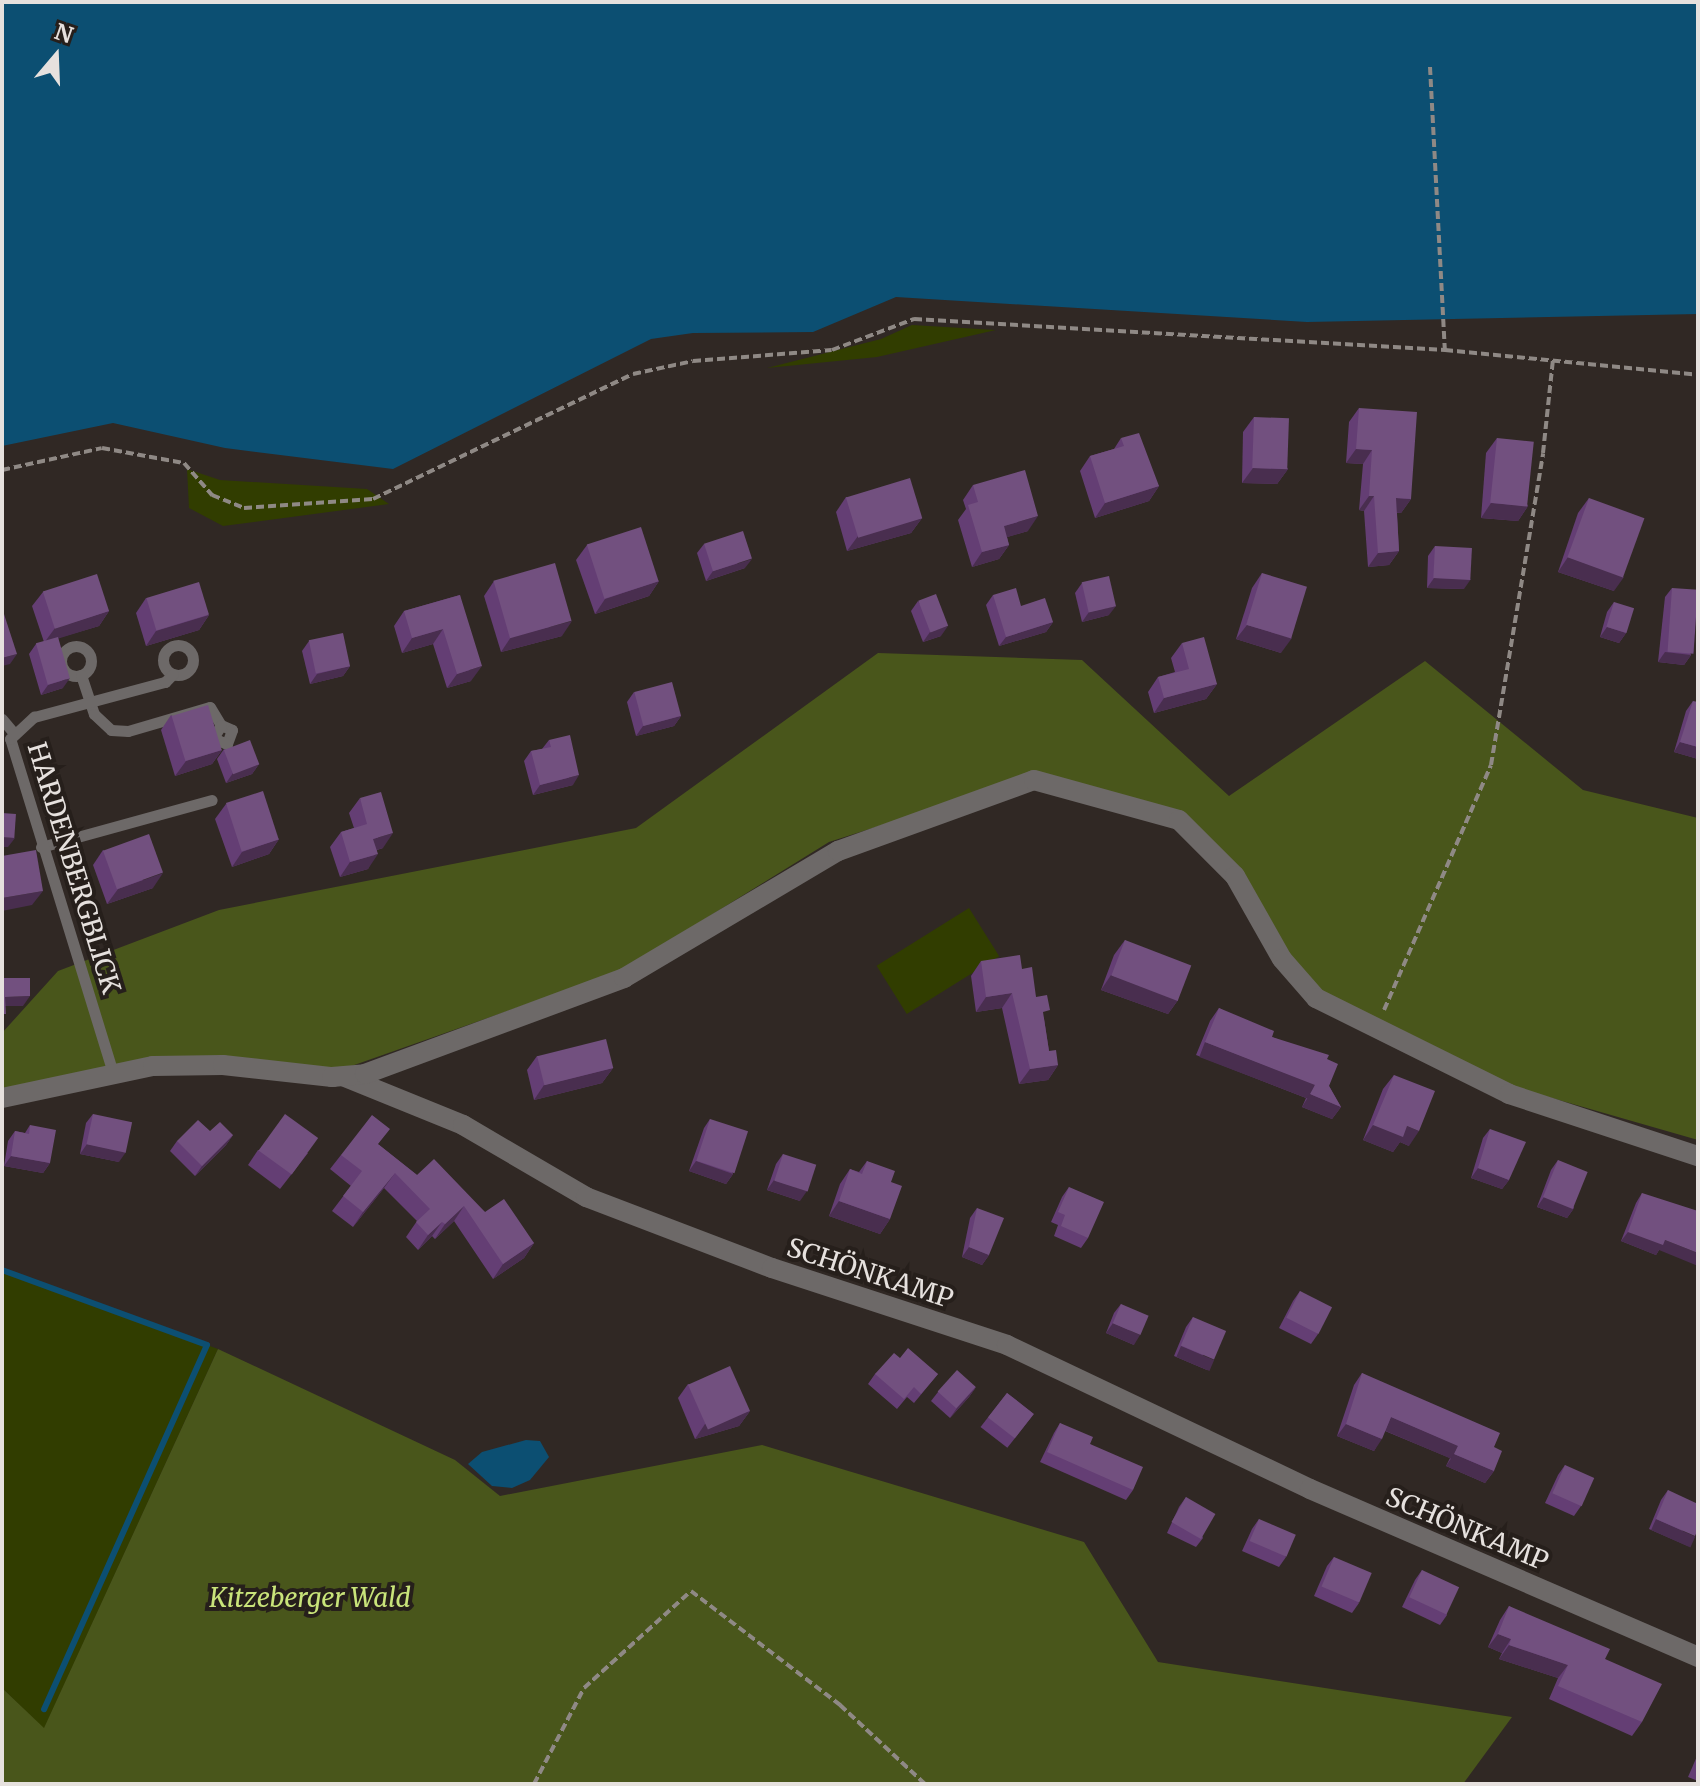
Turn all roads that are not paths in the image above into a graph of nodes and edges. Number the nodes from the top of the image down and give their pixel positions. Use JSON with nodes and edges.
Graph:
{"nodes":[{"id":1,"x":173,"y":674,"type":"dead end"},
{"id":2,"x":81,"y":675,"type":"dead end"},
{"id":3,"x":90,"y":702,"type":"junction"},
{"id":4,"x":2,"y":719,"type":"edge"},
{"id":5,"x":221,"y":725,"type":"dead end"},
{"id":6,"x":13,"y":732,"type":"junction"},
{"id":7,"x":212,"y":800,"type":"dead end"},
{"id":8,"x":41,"y":847,"type":"junction"},
{"id":9,"x":113,"y":1073,"type":"junction"},
{"id":10,"x":345,"y":1077,"type":"junction"},
{"id":11,"x":2,"y":1098,"type":"edge"},
{"id":12,"x":1698,"y":1156,"type":"edge"},
{"id":13,"x":1698,"y":1657,"type":"edge"}],
"edges":[{"from":1,"to":3,"type":"lane","name":"HARDENBERGBLICK"},
{"from":2,"to":3,"type":"lane"},
{"from":3,"to":5,"type":"lane"},
{"from":3,"to":6,"type":"lane","name":"HARDENBERGBLICK"},
{"from":4,"to":6,"type":"lane"},
{"from":6,"to":8,"type":"lane","name":"HARDENBERGBLICK"},
{"from":7,"to":8,"type":"lane"},
{"from":8,"to":9,"type":"lane","name":"HARDENBERGBLICK"},
{"from":9,"to":10,"type":"street","name":"SCHÖNKAMP"},
{"from":9,"to":11,"type":"street","name":"SCHÖNKAMP"},
{"from":10,"to":12,"type":"street"},
{"from":10,"to":13,"type":"street","name":"SCHÖNKAMP"}]}
